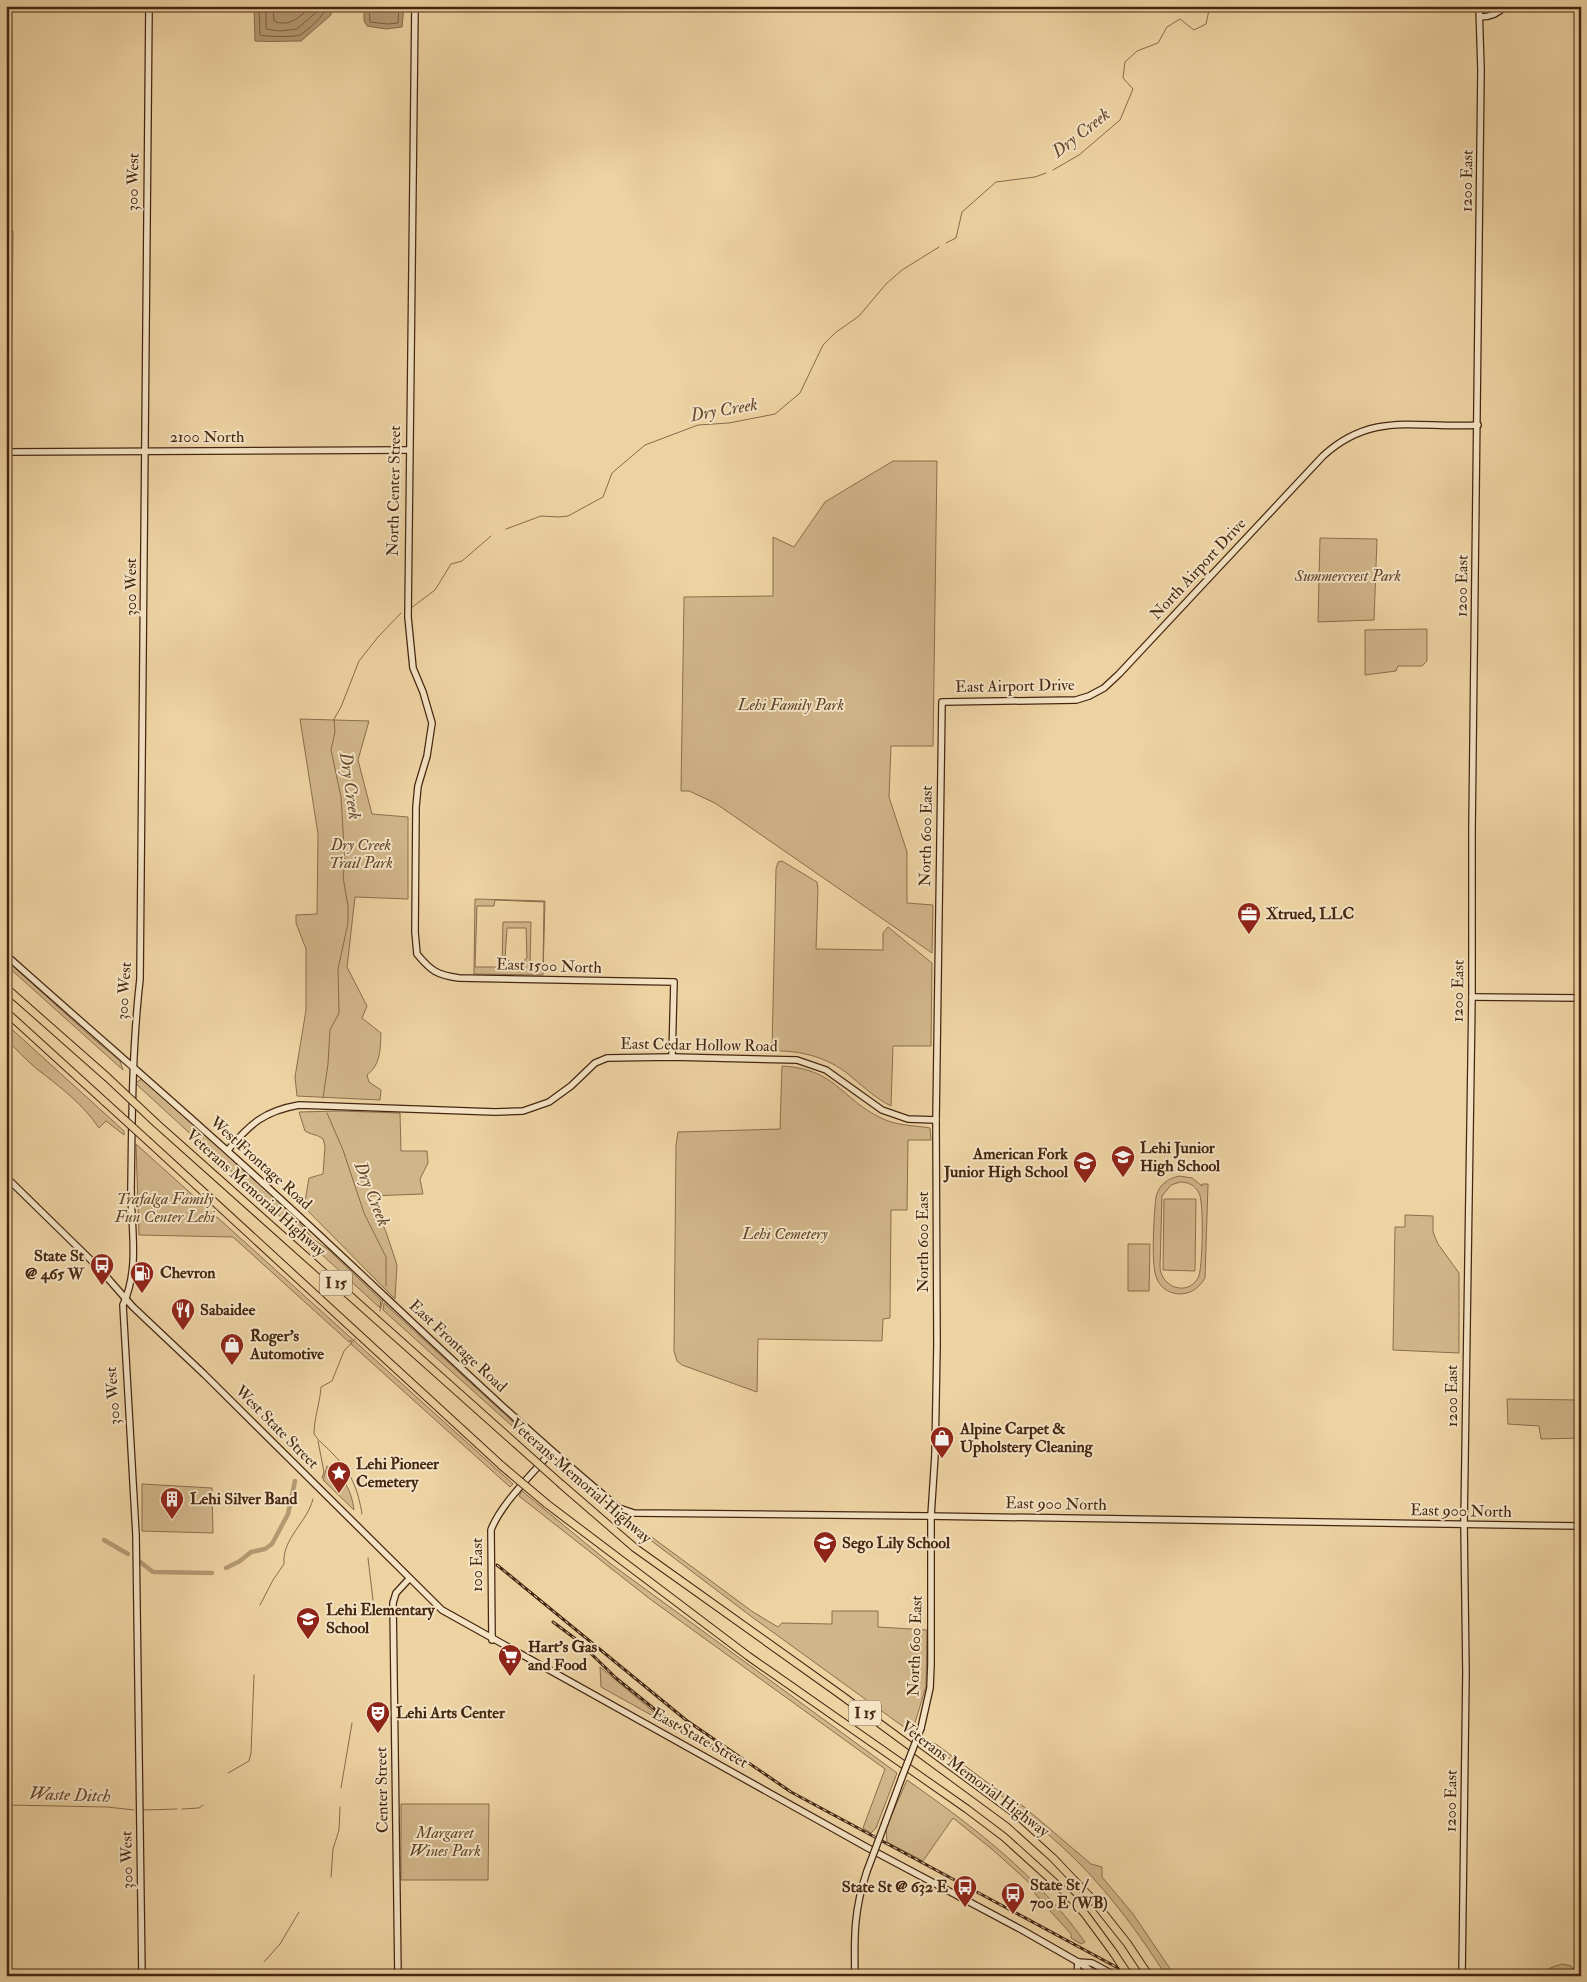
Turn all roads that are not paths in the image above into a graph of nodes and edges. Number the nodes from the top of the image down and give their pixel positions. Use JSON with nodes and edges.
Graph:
{"nodes":[{"id":1,"x":149,"y":6,"type":"edge"},
{"id":2,"x":415,"y":6,"type":"edge"},
{"id":3,"x":1479,"y":6,"type":"edge"},
{"id":4,"x":1505,"y":6,"type":"edge"},
{"id":5,"x":1480,"y":17,"type":"junction"},
{"id":6,"x":1478,"y":425,"type":"junction"},
{"id":7,"x":408,"y":450,"type":"junction"},
{"id":8,"x":146,"y":451,"type":"junction"},
{"id":9,"x":6,"y":452,"type":"edge"},
{"id":10,"x":1089,"y":696,"type":"joint"},
{"id":11,"x":942,"y":702,"type":"joint"},
{"id":12,"x":6,"y":955,"type":"edge"},
{"id":13,"x":427,"y":966,"type":"joint"},
{"id":14,"x":6,"y":988,"type":"edge"},
{"id":15,"x":1472,"y":997,"type":"junction"},
{"id":16,"x":1581,"y":998,"type":"edge"},
{"id":17,"x":6,"y":1012,"type":"edge"},
{"id":18,"x":672,"y":1057,"type":"junction"},
{"id":19,"x":133,"y":1069,"type":"junction"},
{"id":20,"x":936,"y":1120,"type":"junction"},
{"id":21,"x":228,"y":1150,"type":"junction"},
{"id":22,"x":6,"y":1177,"type":"edge"},
{"id":23,"x":368,"y":1280,"type":"joint"},
{"id":24,"x":126,"y":1299,"type":"junction"},
{"id":25,"x":551,"y":1452,"type":"junction"},
{"id":26,"x":931,"y":1516,"type":"junction"},
{"id":27,"x":1464,"y":1524,"type":"junction"},
{"id":28,"x":1581,"y":1526,"type":"edge"},
{"id":29,"x":380,"y":1550,"type":"joint"},
{"id":30,"x":409,"y":1579,"type":"junction"},
{"id":31,"x":492,"y":1640,"type":"junction"},
{"id":32,"x":1078,"y":1962,"type":"junction"},
{"id":33,"x":142,"y":1976,"type":"edge"},
{"id":34,"x":398,"y":1976,"type":"edge"},
{"id":35,"x":855,"y":1976,"type":"edge"},
{"id":36,"x":1077,"y":1976,"type":"edge"},
{"id":37,"x":1099,"y":1976,"type":"edge"},
{"id":38,"x":1116,"y":1976,"type":"edge"},
{"id":39,"x":1129,"y":1976,"type":"edge"},
{"id":40,"x":1149,"y":1976,"type":"edge"},
{"id":41,"x":1462,"y":1976,"type":"edge"}],
"edges":[{"from":1,"to":8,"type":"street","name":"300 West"},
{"from":2,"to":7,"type":"street","name":"North Center Street"},
{"from":3,"to":5,"type":"street","name":"1200 East"},
{"from":4,"to":5,"type":"street"},
{"from":5,"to":6,"type":"street","name":"1200 East"},
{"from":6,"to":10,"type":"street","name":"North Airport Drive"},
{"from":6,"to":15,"type":"street","name":"1200 East"},
{"from":7,"to":8,"type":"street","name":"2100 North"},
{"from":7,"to":13,"type":"street","name":"North Center Street"},
{"from":8,"to":9,"type":"street","name":"2100 North"},
{"from":8,"to":19,"type":"street","name":"300 West"},
{"from":10,"to":11,"type":"street","name":"East Airport Drive"},
{"from":11,"to":20,"type":"street","name":"North 600 East"},
{"from":12,"to":19,"type":"street","name":"West Frontage Road"},
{"from":13,"to":18,"type":"street","name":"East 1500 North"},
{"from":14,"to":40,"type":"highway","name":"Veterans Memorial Highway","number":"I 15","bridge":true},
{"from":15,"to":16,"type":"street"},
{"from":15,"to":27,"type":"street","name":"1200 East"},
{"from":17,"to":39,"type":"highway","name":"Veterans Memorial Highway","number":"I 15","bridge":true},
{"from":18,"to":20,"type":"street","name":"East Cedar Hollow Road"},
{"from":18,"to":21,"type":"street","name":"East Cedar Hollow Road"},
{"from":19,"to":21,"type":"street","name":"West Frontage Road"},
{"from":19,"to":24,"type":"street","name":"300 West"},
{"from":20,"to":26,"type":"street","name":"North 600 East"},
{"from":21,"to":23,"type":"street","name":"West Frontage Road"},
{"from":22,"to":24,"type":"street","name":"West State Street"},
{"from":23,"to":25,"type":"street","name":"East Frontage Road"},
{"from":24,"to":29,"type":"street","name":"West State Street"},
{"from":24,"to":33,"type":"street","name":"300 West"},
{"from":25,"to":26,"type":"street","name":"East 900 North"},
{"from":25,"to":31,"type":"street","name":"100 East"},
{"from":26,"to":27,"type":"street","name":"East 900 North"},
{"from":26,"to":35,"type":"street","name":"North 600 East","bridge":true},
{"from":27,"to":28,"type":"street","name":"East 900 North"},
{"from":27,"to":41,"type":"street","name":"1200 East"},
{"from":29,"to":30,"type":"street","name":"East State Street"},
{"from":30,"to":31,"type":"street","name":"East State Street"},
{"from":30,"to":34,"type":"street","name":"Center Street"},
{"from":31,"to":32,"type":"street","name":"East State Street"},
{"from":32,"to":36,"type":"street"},
{"from":32,"to":37,"type":"street"},
{"from":32,"to":38,"type":"street"}]}
